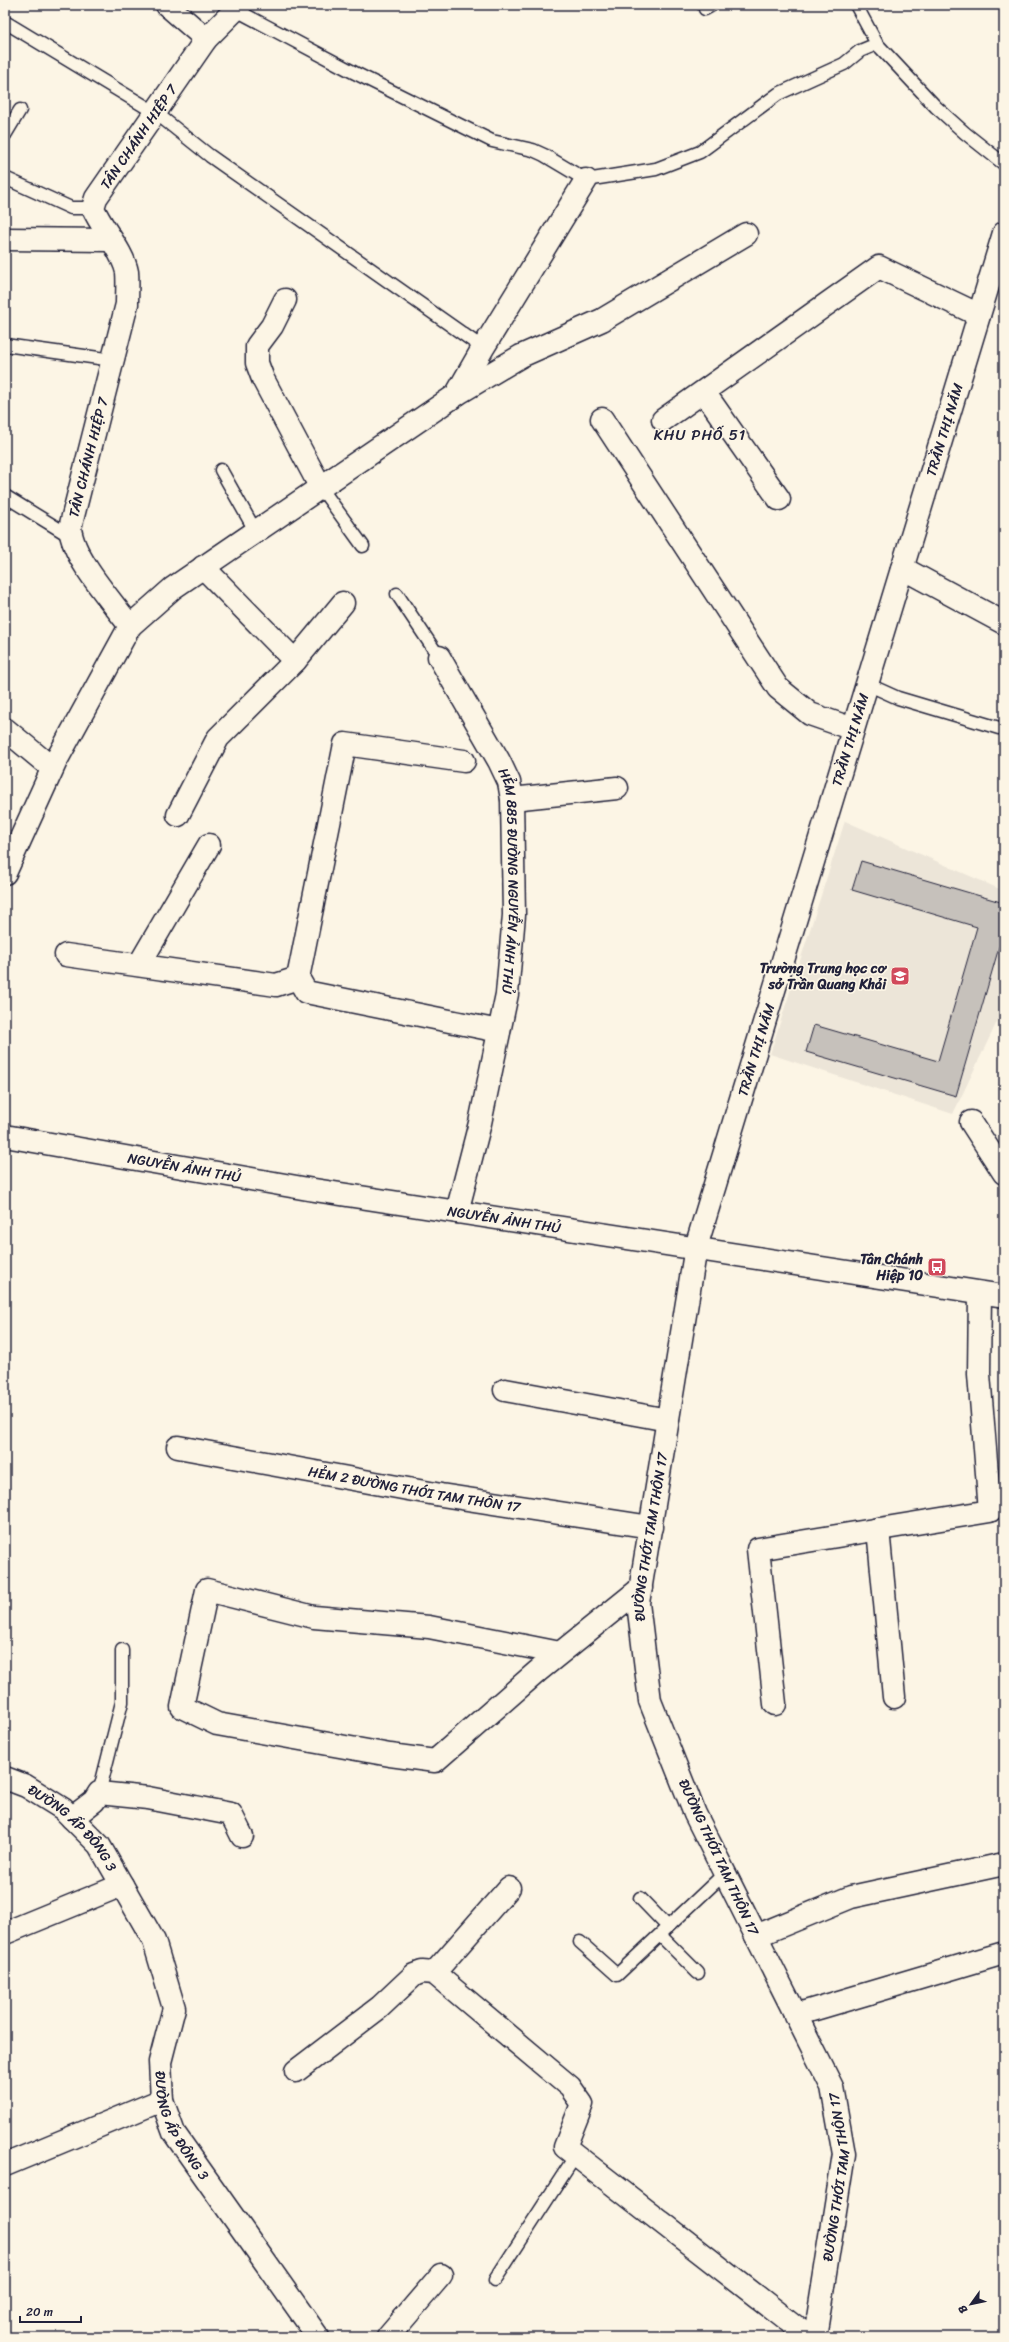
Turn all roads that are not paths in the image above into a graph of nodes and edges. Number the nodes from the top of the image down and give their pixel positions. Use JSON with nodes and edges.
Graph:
{"nodes":[{"id":1,"x":167,"y":5,"type":"edge"},
{"id":2,"x":856,"y":5,"type":"edge"},
{"id":3,"x":238,"y":8,"type":"edge"},
{"id":4,"x":5,"y":22,"type":"edge"},
{"id":5,"x":206,"y":39,"type":"junction"},
{"id":6,"x":876,"y":44,"type":"junction"},
{"id":7,"x":20,"y":110,"type":"dead end"},
{"id":8,"x":156,"y":113,"type":"junction"},
{"id":9,"x":5,"y":135,"type":"edge"},
{"id":10,"x":1004,"y":164,"type":"edge"},
{"id":11,"x":5,"y":178,"type":"edge"},
{"id":12,"x":586,"y":180,"type":"junction"},
{"id":13,"x":92,"y":208,"type":"junction"},
{"id":14,"x":1004,"y":233,"type":"edge"},
{"id":15,"x":746,"y":234,"type":"dead end"},
{"id":16,"x":5,"y":239,"type":"edge"},
{"id":17,"x":110,"y":240,"type":"junction"},
{"id":18,"x":285,"y":300,"type":"dead end"},
{"id":19,"x":979,"y":315,"type":"junction"},
{"id":20,"x":5,"y":345,"type":"edge"},
{"id":21,"x":483,"y":348,"type":"junction"},
{"id":22,"x":113,"y":360,"type":"junction"},
{"id":23,"x":704,"y":392,"type":"junction"},
{"id":24,"x":456,"y":395,"type":"junction"},
{"id":25,"x":602,"y":419,"type":"dead end"},
{"id":26,"x":663,"y":420,"type":"dead end"},
{"id":27,"x":221,"y":470,"type":"dead end"},
{"id":28,"x":321,"y":488,"type":"junction"},
{"id":29,"x":5,"y":496,"type":"edge"},
{"id":30,"x":779,"y":499,"type":"dead end"},
{"id":31,"x":256,"y":532,"type":"junction"},
{"id":32,"x":70,"y":536,"type":"junction"},
{"id":33,"x":363,"y":546,"type":"dead end"},
{"id":34,"x":203,"y":567,"type":"junction"},
{"id":35,"x":902,"y":568,"type":"junction"},
{"id":36,"x":397,"y":594,"type":"dead end"},
{"id":37,"x":343,"y":603,"type":"dead end"},
{"id":38,"x":1004,"y":623,"type":"edge"},
{"id":39,"x":130,"y":626,"type":"junction"},
{"id":40,"x":439,"y":657,"type":"joint"},
{"id":41,"x":295,"y":661,"type":"junction"},
{"id":42,"x":867,"y":684,"type":"junction"},
{"id":43,"x":999,"y":728,"type":"dead end"},
{"id":44,"x":5,"y":729,"type":"edge"},
{"id":45,"x":854,"y":729,"type":"junction"},
{"id":46,"x":464,"y":761,"type":"dead end"},
{"id":47,"x":52,"y":768,"type":"junction"},
{"id":48,"x":617,"y":788,"type":"dead end"},
{"id":49,"x":512,"y":799,"type":"junction"},
{"id":50,"x":178,"y":815,"type":"dead end"},
{"id":51,"x":209,"y":845,"type":"dead end"},
{"id":52,"x":5,"y":873,"type":"edge"},
{"id":53,"x":66,"y":955,"type":"dead end"},
{"id":54,"x":138,"y":965,"type":"junction"},
{"id":55,"x":298,"y":978,"type":"junction"},
{"id":56,"x":499,"y":1031,"type":"junction"},
{"id":57,"x":971,"y":1122,"type":"dead end"},
{"id":58,"x":5,"y":1136,"type":"edge"},
{"id":59,"x":1004,"y":1173,"type":"edge"},
{"id":60,"x":457,"y":1212,"type":"junction"},
{"id":61,"x":696,"y":1248,"type":"junction"},
{"id":62,"x":980,"y":1293,"type":"junction"},
{"id":63,"x":1004,"y":1296,"type":"edge"},
{"id":64,"x":505,"y":1390,"type":"dead end"},
{"id":65,"x":668,"y":1420,"type":"junction"},
{"id":66,"x":178,"y":1447,"type":"dead end"},
{"id":67,"x":651,"y":1527,"type":"junction"},
{"id":68,"x":878,"y":1529,"type":"junction"},
{"id":69,"x":641,"y":1588,"type":"junction"},
{"id":70,"x":122,"y":1650,"type":"dead end"},
{"id":71,"x":560,"y":1653,"type":"junction"},
{"id":72,"x":894,"y":1697,"type":"dead end"},
{"id":73,"x":775,"y":1704,"type":"dead end"},
{"id":74,"x":5,"y":1778,"type":"edge"},
{"id":75,"x":100,"y":1793,"type":"junction"},
{"id":76,"x":72,"y":1818,"type":"junction"},
{"id":77,"x":242,"y":1836,"type":"dead end"},
{"id":78,"x":1004,"y":1864,"type":"edge"},
{"id":79,"x":724,"y":1873,"type":"junction"},
{"id":80,"x":122,"y":1885,"type":"junction"},
{"id":81,"x":509,"y":1888,"type":"dead end"},
{"id":82,"x":640,"y":1898,"type":"dead end"},
{"id":83,"x":664,"y":1931,"type":"junction"},
{"id":84,"x":5,"y":1934,"type":"edge"},
{"id":85,"x":756,"y":1936,"type":"junction"},
{"id":86,"x":580,"y":1942,"type":"dead end"},
{"id":87,"x":1004,"y":1953,"type":"edge"},
{"id":88,"x":434,"y":1973,"type":"junction"},
{"id":89,"x":698,"y":1973,"type":"dead end"},
{"id":90,"x":795,"y":2015,"type":"junction"},
{"id":91,"x":296,"y":2071,"type":"dead end"},
{"id":92,"x":162,"y":2100,"type":"junction"},
{"id":93,"x":576,"y":2155,"type":"junction"},
{"id":94,"x":5,"y":2165,"type":"edge"},
{"id":95,"x":441,"y":2275,"type":"dead end"},
{"id":96,"x":496,"y":2280,"type":"dead end"},
{"id":97,"x":318,"y":2337,"type":"edge"},
{"id":98,"x":388,"y":2337,"type":"edge"},
{"id":99,"x":809,"y":2337,"type":"edge"},
{"id":100,"x":815,"y":2337,"type":"edge"}],
"edges":[{"from":1,"to":5,"type":"street"},
{"from":2,"to":6,"type":"lane"},
{"from":3,"to":5,"type":"street","name":"TÂN CHÁNH HIỆP 7"},
{"from":3,"to":12,"type":"lane"},
{"from":4,"to":8,"type":"lane"},
{"from":5,"to":8,"type":"street","name":"TÂN CHÁNH HIỆP 7"},
{"from":6,"to":10,"type":"lane"},
{"from":6,"to":12,"type":"lane"},
{"from":7,"to":9,"type":"lane"},
{"from":8,"to":13,"type":"street","name":"TÂN CHÁNH HIỆP 7"},
{"from":8,"to":21,"type":"lane"},
{"from":11,"to":13,"type":"lane"},
{"from":12,"to":21,"type":"street"},
{"from":13,"to":17,"type":"street","name":"TÂN CHÁNH HIỆP 7"},
{"from":14,"to":19,"type":"street","name":"TRẦN THỊ NĂM"},
{"from":15,"to":24,"type":"street"},
{"from":16,"to":17,"type":"street"},
{"from":17,"to":22,"type":"street","name":"TÂN CHÁNH HIỆP 7"},
{"from":18,"to":28,"type":"street"},
{"from":19,"to":23,"type":"street"},
{"from":19,"to":35,"type":"street","name":"TRẦN THỊ NĂM"},
{"from":20,"to":22,"type":"lane"},
{"from":21,"to":24,"type":"street"},
{"from":22,"to":32,"type":"street","name":"TÂN CHÁNH HIỆP 7"},
{"from":23,"to":26,"type":"street"},
{"from":23,"to":30,"type":"street"},
{"from":24,"to":28,"type":"street"},
{"from":25,"to":45,"type":"street"},
{"from":27,"to":31,"type":"lane"},
{"from":28,"to":31,"type":"street"},
{"from":28,"to":33,"type":"lane"},
{"from":29,"to":32,"type":"lane"},
{"from":31,"to":34,"type":"street"},
{"from":32,"to":39,"type":"street","name":"TÂN CHÁNH HIỆP 7"},
{"from":34,"to":39,"type":"street"},
{"from":34,"to":41,"type":"street"},
{"from":35,"to":38,"type":"street"},
{"from":35,"to":42,"type":"street","name":"TRẦN THỊ NĂM"},
{"from":36,"to":40,"type":"lane"},
{"from":37,"to":41,"type":"street"},
{"from":39,"to":47,"type":"street"},
{"from":40,"to":49,"type":"street","name":"HẺM 885 ĐƯỜNG NGUYỄN ẢNH THỦ"},
{"from":41,"to":50,"type":"street"},
{"from":42,"to":43,"type":"lane"},
{"from":42,"to":45,"type":"street","name":"TRẦN THỊ NĂM"},
{"from":44,"to":47,"type":"street"},
{"from":45,"to":61,"type":"street","name":"TRẦN THỊ NĂM"},
{"from":46,"to":55,"type":"street"},
{"from":47,"to":52,"type":"street"},
{"from":48,"to":49,"type":"street"},
{"from":49,"to":56,"type":"street","name":"HẺM 885 ĐƯỜNG NGUYỄN ẢNH THỦ"},
{"from":51,"to":54,"type":"street"},
{"from":53,"to":54,"type":"street"},
{"from":54,"to":55,"type":"street"},
{"from":55,"to":56,"type":"street"},
{"from":56,"to":60,"type":"street","name":"HẺM 885 ĐƯỜNG NGUYỄN ẢNH THỦ"},
{"from":57,"to":59,"type":"street"},
{"from":58,"to":60,"type":"street","name":"NGUYỄN ẢNH THỦ"},
{"from":60,"to":61,"type":"street","name":"NGUYỄN ẢNH THỦ"},
{"from":61,"to":62,"type":"street","name":"NGUYỄN ẢNH THỦ"},
{"from":61,"to":65,"type":"street","name":"ĐƯỜNG THỚI TAM THÔN 17"},
{"from":62,"to":63,"type":"street","name":"NGUYỄN ẢNH THỦ"},
{"from":62,"to":68,"type":"street"},
{"from":64,"to":65,"type":"street"},
{"from":65,"to":67,"type":"street","name":"ĐƯỜNG THỚI TAM THÔN 17"},
{"from":66,"to":67,"type":"street","name":"HẺM 2 ĐƯỜNG THỚI TAM THÔN 17"},
{"from":67,"to":69,"type":"street","name":"ĐƯỜNG THỚI TAM THÔN 17"},
{"from":68,"to":72,"type":"street"},
{"from":68,"to":73,"type":"street"},
{"from":69,"to":71,"type":"street"},
{"from":69,"to":79,"type":"street","name":"ĐƯỜNG THỚI TAM THÔN 17"},
{"from":70,"to":75,"type":"lane"},
{"from":71,"to":71,"type":"street"},
{"from":74,"to":76,"type":"street","name":"ĐƯỜNG ẤP ĐÔNG 3"},
{"from":75,"to":76,"type":"street"},
{"from":75,"to":77,"type":"street"},
{"from":76,"to":80,"type":"street","name":"ĐƯỜNG ẤP ĐÔNG 3"},
{"from":78,"to":85,"type":"street"},
{"from":79,"to":83,"type":"lane"},
{"from":79,"to":85,"type":"street","name":"ĐƯỜNG THỚI TAM THÔN 17"},
{"from":80,"to":84,"type":"street"},
{"from":80,"to":92,"type":"street","name":"ĐƯỜNG ẤP ĐÔNG 3"},
{"from":81,"to":88,"type":"street"},
{"from":82,"to":83,"type":"lane"},
{"from":83,"to":86,"type":"lane"},
{"from":83,"to":89,"type":"lane"},
{"from":85,"to":90,"type":"street","name":"ĐƯỜNG THỚI TAM THÔN 17"},
{"from":87,"to":90,"type":"street"},
{"from":88,"to":91,"type":"street"},
{"from":88,"to":93,"type":"street"},
{"from":90,"to":100,"type":"street","name":"ĐƯỜNG THỚI TAM THÔN 17"},
{"from":92,"to":94,"type":"street"},
{"from":92,"to":97,"type":"street","name":"ĐƯỜNG ẤP ĐÔNG 3"},
{"from":93,"to":96,"type":"lane"},
{"from":93,"to":99,"type":"street"},
{"from":95,"to":98,"type":"street"}]}
